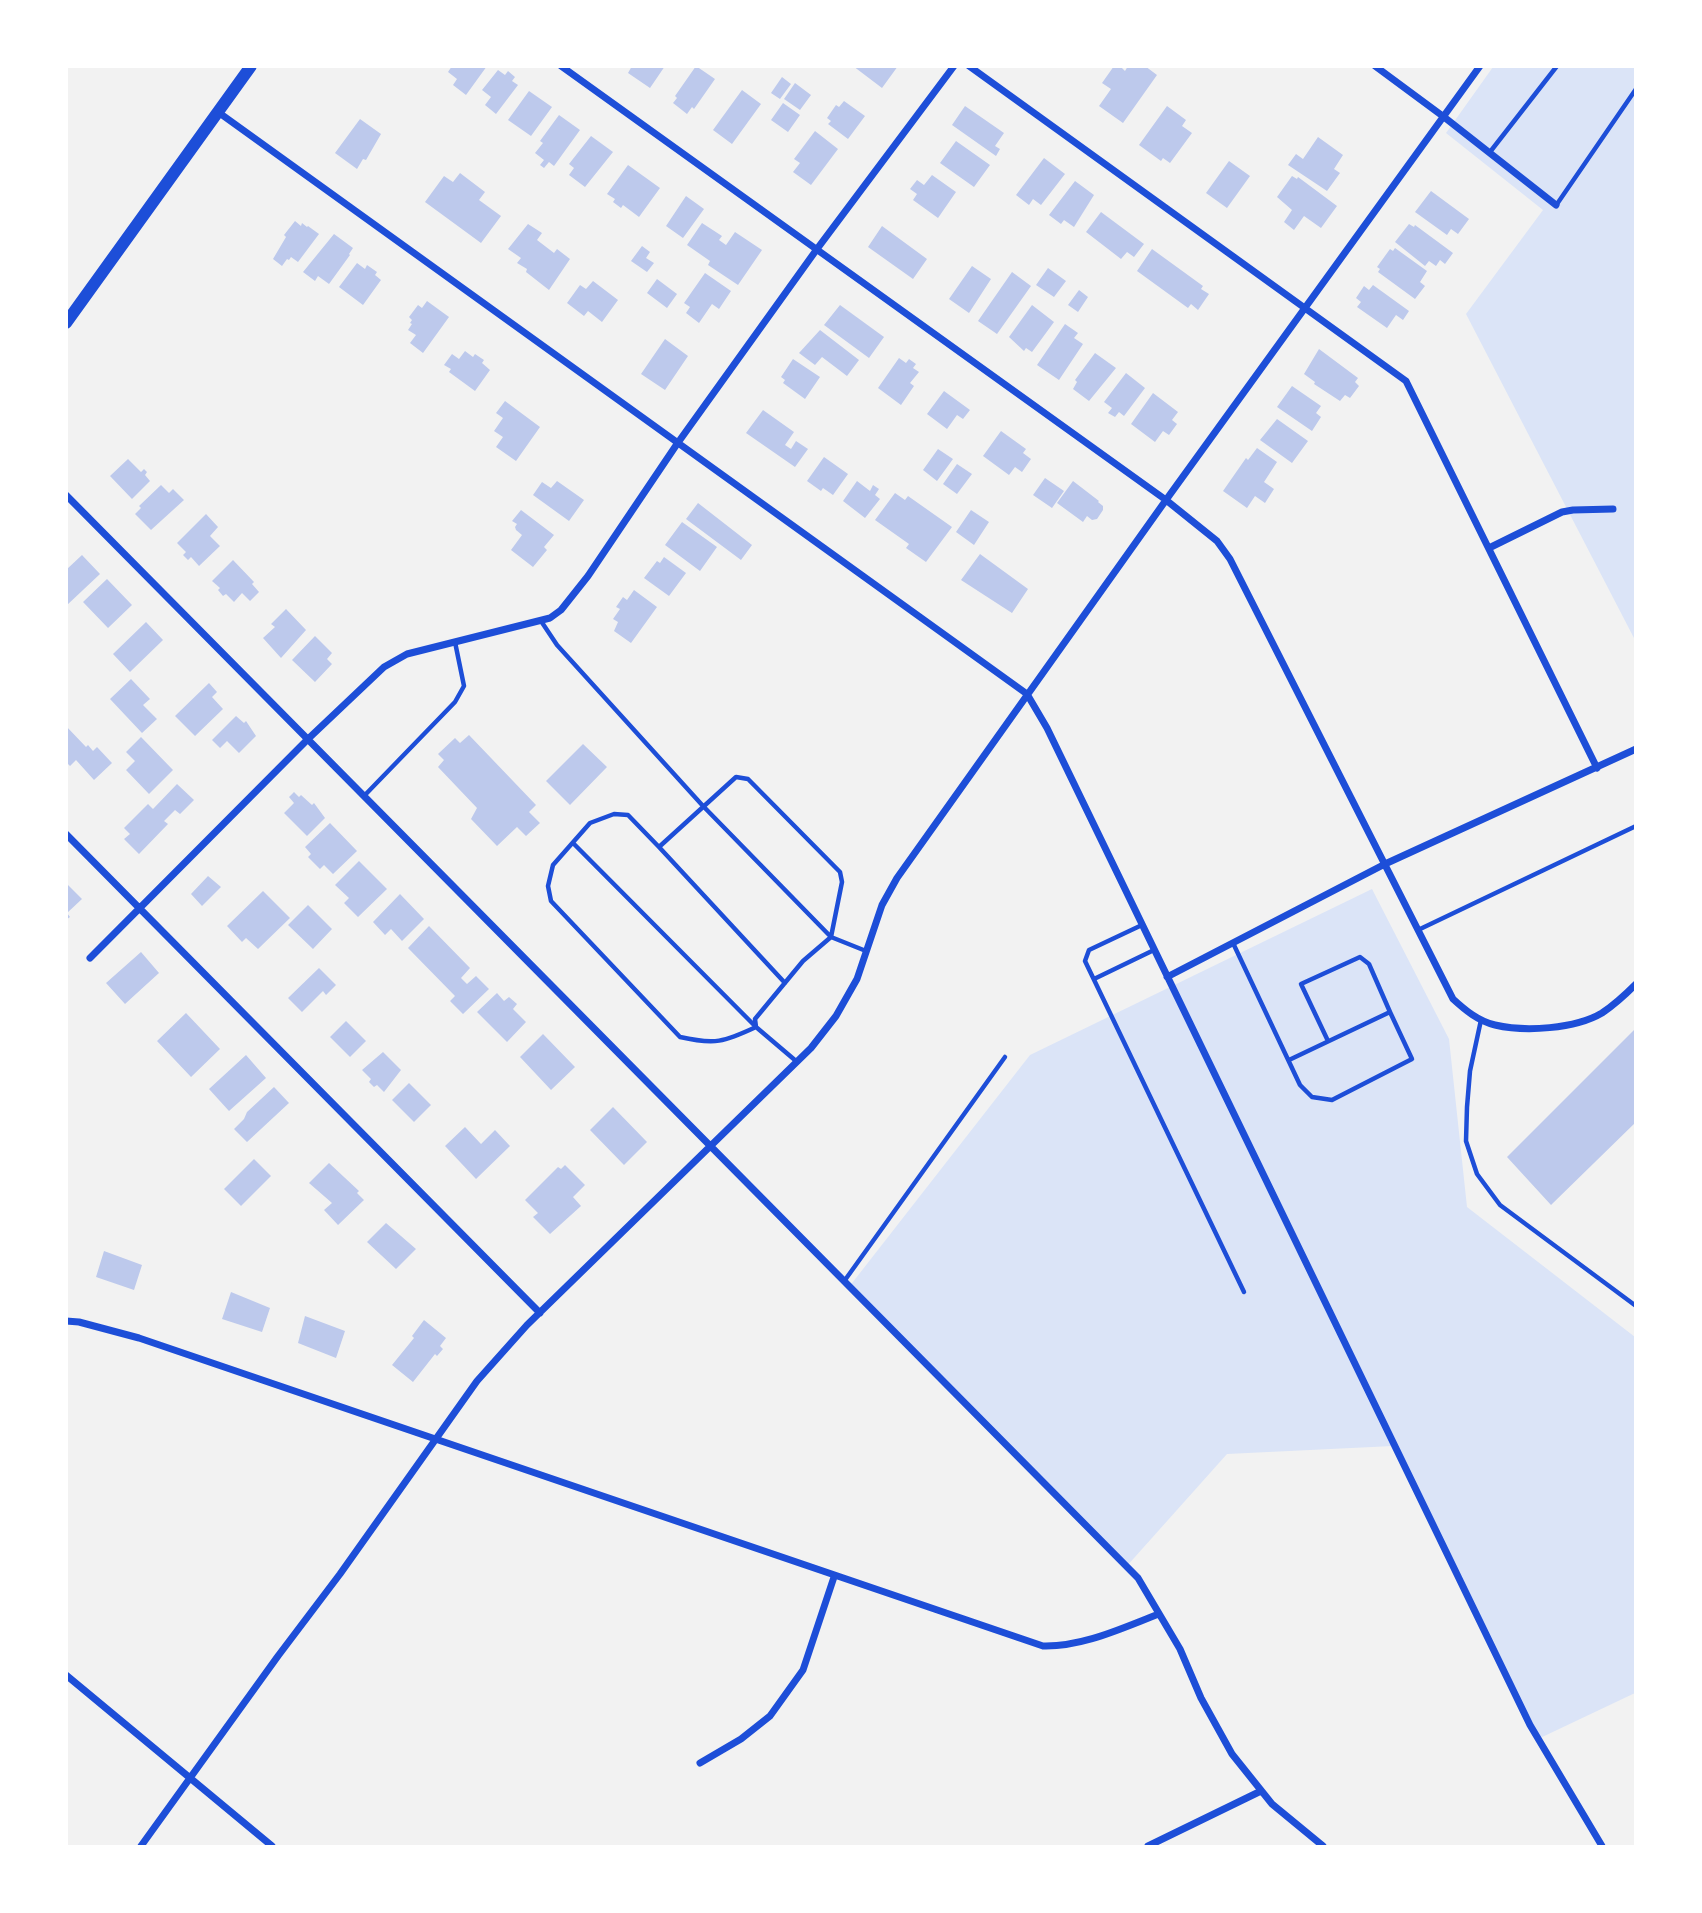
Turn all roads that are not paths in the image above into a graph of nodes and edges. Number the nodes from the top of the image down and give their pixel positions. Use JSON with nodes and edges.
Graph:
{"nodes":[{"id":1,"x":251,"y":66,"type":"edge"},
{"id":2,"x":561,"y":66,"type":"edge"},
{"id":3,"x":954,"y":66,"type":"edge"},
{"id":4,"x":969,"y":66,"type":"edge"},
{"id":5,"x":1375,"y":66,"type":"edge"},
{"id":6,"x":1480,"y":66,"type":"edge"},
{"id":7,"x":1556,"y":66,"type":"edge"},
{"id":8,"x":1636,"y":89,"type":"edge"},
{"id":9,"x":218,"y":112,"type":"junction"},
{"id":10,"x":1444,"y":117,"type":"junction"},
{"id":11,"x":1490,"y":152,"type":"junction"},
{"id":12,"x":1556,"y":205,"type":"joint"},
{"id":13,"x":817,"y":249,"type":"junction"},
{"id":14,"x":1305,"y":308,"type":"junction"},
{"id":15,"x":69,"y":314,"type":"edge"},
{"id":16,"x":677,"y":444,"type":"junction"},
{"id":17,"x":66,"y":495,"type":"edge"},
{"id":18,"x":1166,"y":499,"type":"junction"},
{"id":19,"x":1613,"y":509,"type":"dead end"},
{"id":20,"x":1489,"y":548,"type":"junction"},
{"id":21,"x":540,"y":620,"type":"junction"},
{"id":22,"x":455,"y":642,"type":"junction"},
{"id":23,"x":1027,"y":695,"type":"junction"},
{"id":24,"x":308,"y":739,"type":"junction"},
{"id":25,"x":1636,"y":749,"type":"edge"},
{"id":26,"x":1597,"y":768,"type":"junction"},
{"id":27,"x":364,"y":796,"type":"junction"},
{"id":28,"x":703,"y":806,"type":"junction"},
{"id":29,"x":1636,"y":826,"type":"edge"},
{"id":30,"x":66,"y":834,"type":"edge"},
{"id":31,"x":573,"y":843,"type":"junction"},
{"id":32,"x":659,"y":847,"type":"junction"},
{"id":33,"x":1385,"y":864,"type":"junction"},
{"id":34,"x":141,"y":909,"type":"junction"},
{"id":35,"x":1142,"y":925,"type":"junction"},
{"id":36,"x":1417,"y":930,"type":"junction"},
{"id":37,"x":831,"y":937,"type":"junction"},
{"id":38,"x":1233,"y":943,"type":"junction"},
{"id":39,"x":1154,"y":950,"type":"junction"},
{"id":40,"x":867,"y":951,"type":"junction"},
{"id":41,"x":90,"y":958,"type":"dead end"},
{"id":42,"x":1167,"y":977,"type":"junction"},
{"id":43,"x":1094,"y":979,"type":"junction"},
{"id":44,"x":785,"y":984,"type":"junction"},
{"id":45,"x":1636,"y":984,"type":"edge"},
{"id":46,"x":1390,"y":1012,"type":"junction"},
{"id":47,"x":1482,"y":1019,"type":"junction"},
{"id":48,"x":757,"y":1027,"type":"junction"},
{"id":49,"x":1328,"y":1041,"type":"junction"},
{"id":50,"x":1006,"y":1057,"type":"dead end"},
{"id":51,"x":1289,"y":1060,"type":"junction"},
{"id":52,"x":796,"y":1061,"type":"junction"},
{"id":53,"x":709,"y":1145,"type":"junction"},
{"id":54,"x":845,"y":1280,"type":"junction"},
{"id":55,"x":1244,"y":1292,"type":"dead end"},
{"id":56,"x":1636,"y":1306,"type":"edge"},
{"id":57,"x":540,"y":1313,"type":"junction"},
{"id":58,"x":66,"y":1321,"type":"edge"},
{"id":59,"x":437,"y":1439,"type":"junction"},
{"id":60,"x":834,"y":1577,"type":"junction"},
{"id":61,"x":1158,"y":1614,"type":"junction"},
{"id":62,"x":66,"y":1675,"type":"edge"},
{"id":63,"x":700,"y":1763,"type":"dead end"},
{"id":64,"x":189,"y":1779,"type":"junction"},
{"id":65,"x":1261,"y":1791,"type":"junction"},
{"id":66,"x":141,"y":1846,"type":"edge"},
{"id":67,"x":271,"y":1846,"type":"edge"},
{"id":68,"x":1148,"y":1846,"type":"edge"},
{"id":69,"x":1323,"y":1846,"type":"edge"},
{"id":70,"x":1602,"y":1846,"type":"edge"}],
"edges":[{"from":1,"to":9,"type":"street"},
{"from":2,"to":13,"type":"street"},
{"from":3,"to":13,"type":"street"},
{"from":4,"to":14,"type":"street"},
{"from":5,"to":10,"type":"street"},
{"from":6,"to":10,"type":"street"},
{"from":7,"to":11,"type":"lane"},
{"from":8,"to":12,"type":"lane"},
{"from":9,"to":15,"type":"street"},
{"from":9,"to":16,"type":"street"},
{"from":10,"to":11,"type":"street"},
{"from":10,"to":14,"type":"street"},
{"from":11,"to":12,"type":"street"},
{"from":13,"to":16,"type":"street"},
{"from":13,"to":18,"type":"street"},
{"from":14,"to":18,"type":"street"},
{"from":14,"to":20,"type":"street"},
{"from":16,"to":21,"type":"street"},
{"from":16,"to":23,"type":"street"},
{"from":17,"to":24,"type":"street"},
{"from":18,"to":23,"type":"street"},
{"from":18,"to":33,"type":"street"},
{"from":19,"to":20,"type":"street"},
{"from":20,"to":26,"type":"street"},
{"from":21,"to":22,"type":"street"},
{"from":21,"to":28,"type":"lane"},
{"from":22,"to":24,"type":"street"},
{"from":22,"to":27,"type":"lane"},
{"from":23,"to":35,"type":"street"},
{"from":23,"to":40,"type":"street"},
{"from":24,"to":27,"type":"street"},
{"from":24,"to":34,"type":"street"},
{"from":25,"to":26,"type":"street"},
{"from":26,"to":33,"type":"street"},
{"from":27,"to":53,"type":"street"},
{"from":28,"to":32,"type":"lane"},
{"from":28,"to":37,"type":"lane"},
{"from":28,"to":37,"type":"lane"},
{"from":29,"to":36,"type":"lane"},
{"from":30,"to":34,"type":"street"},
{"from":31,"to":32,"type":"lane"},
{"from":31,"to":48,"type":"lane"},
{"from":31,"to":48,"type":"lane"},
{"from":32,"to":44,"type":"lane"},
{"from":33,"to":36,"type":"street"},
{"from":33,"to":38,"type":"street"},
{"from":34,"to":41,"type":"street"},
{"from":34,"to":57,"type":"street"},
{"from":35,"to":39,"type":"street"},
{"from":35,"to":43,"type":"lane"},
{"from":36,"to":47,"type":"street"},
{"from":37,"to":40,"type":"lane"},
{"from":37,"to":44,"type":"lane"},
{"from":38,"to":42,"type":"street"},
{"from":38,"to":51,"type":"lane"},
{"from":39,"to":42,"type":"street"},
{"from":39,"to":43,"type":"lane"},
{"from":40,"to":52,"type":"street"},
{"from":42,"to":70,"type":"street"},
{"from":43,"to":55,"type":"lane"},
{"from":44,"to":48,"type":"lane"},
{"from":45,"to":47,"type":"street"},
{"from":46,"to":49,"type":"lane"},
{"from":46,"to":49,"type":"lane"},
{"from":46,"to":51,"type":"lane"},
{"from":47,"to":56,"type":"lane"},
{"from":48,"to":52,"type":"lane"},
{"from":49,"to":51,"type":"lane"},
{"from":50,"to":54,"type":"lane"},
{"from":52,"to":53,"type":"street"},
{"from":53,"to":54,"type":"street"},
{"from":53,"to":57,"type":"street"},
{"from":54,"to":61,"type":"street"},
{"from":57,"to":59,"type":"street"},
{"from":58,"to":59,"type":"street"},
{"from":59,"to":60,"type":"street"},
{"from":59,"to":64,"type":"street"},
{"from":60,"to":61,"type":"street"},
{"from":60,"to":63,"type":"street"},
{"from":61,"to":65,"type":"street"},
{"from":62,"to":64,"type":"street"},
{"from":64,"to":66,"type":"street"},
{"from":64,"to":67,"type":"street"},
{"from":65,"to":68,"type":"street"},
{"from":65,"to":69,"type":"street"}]}
